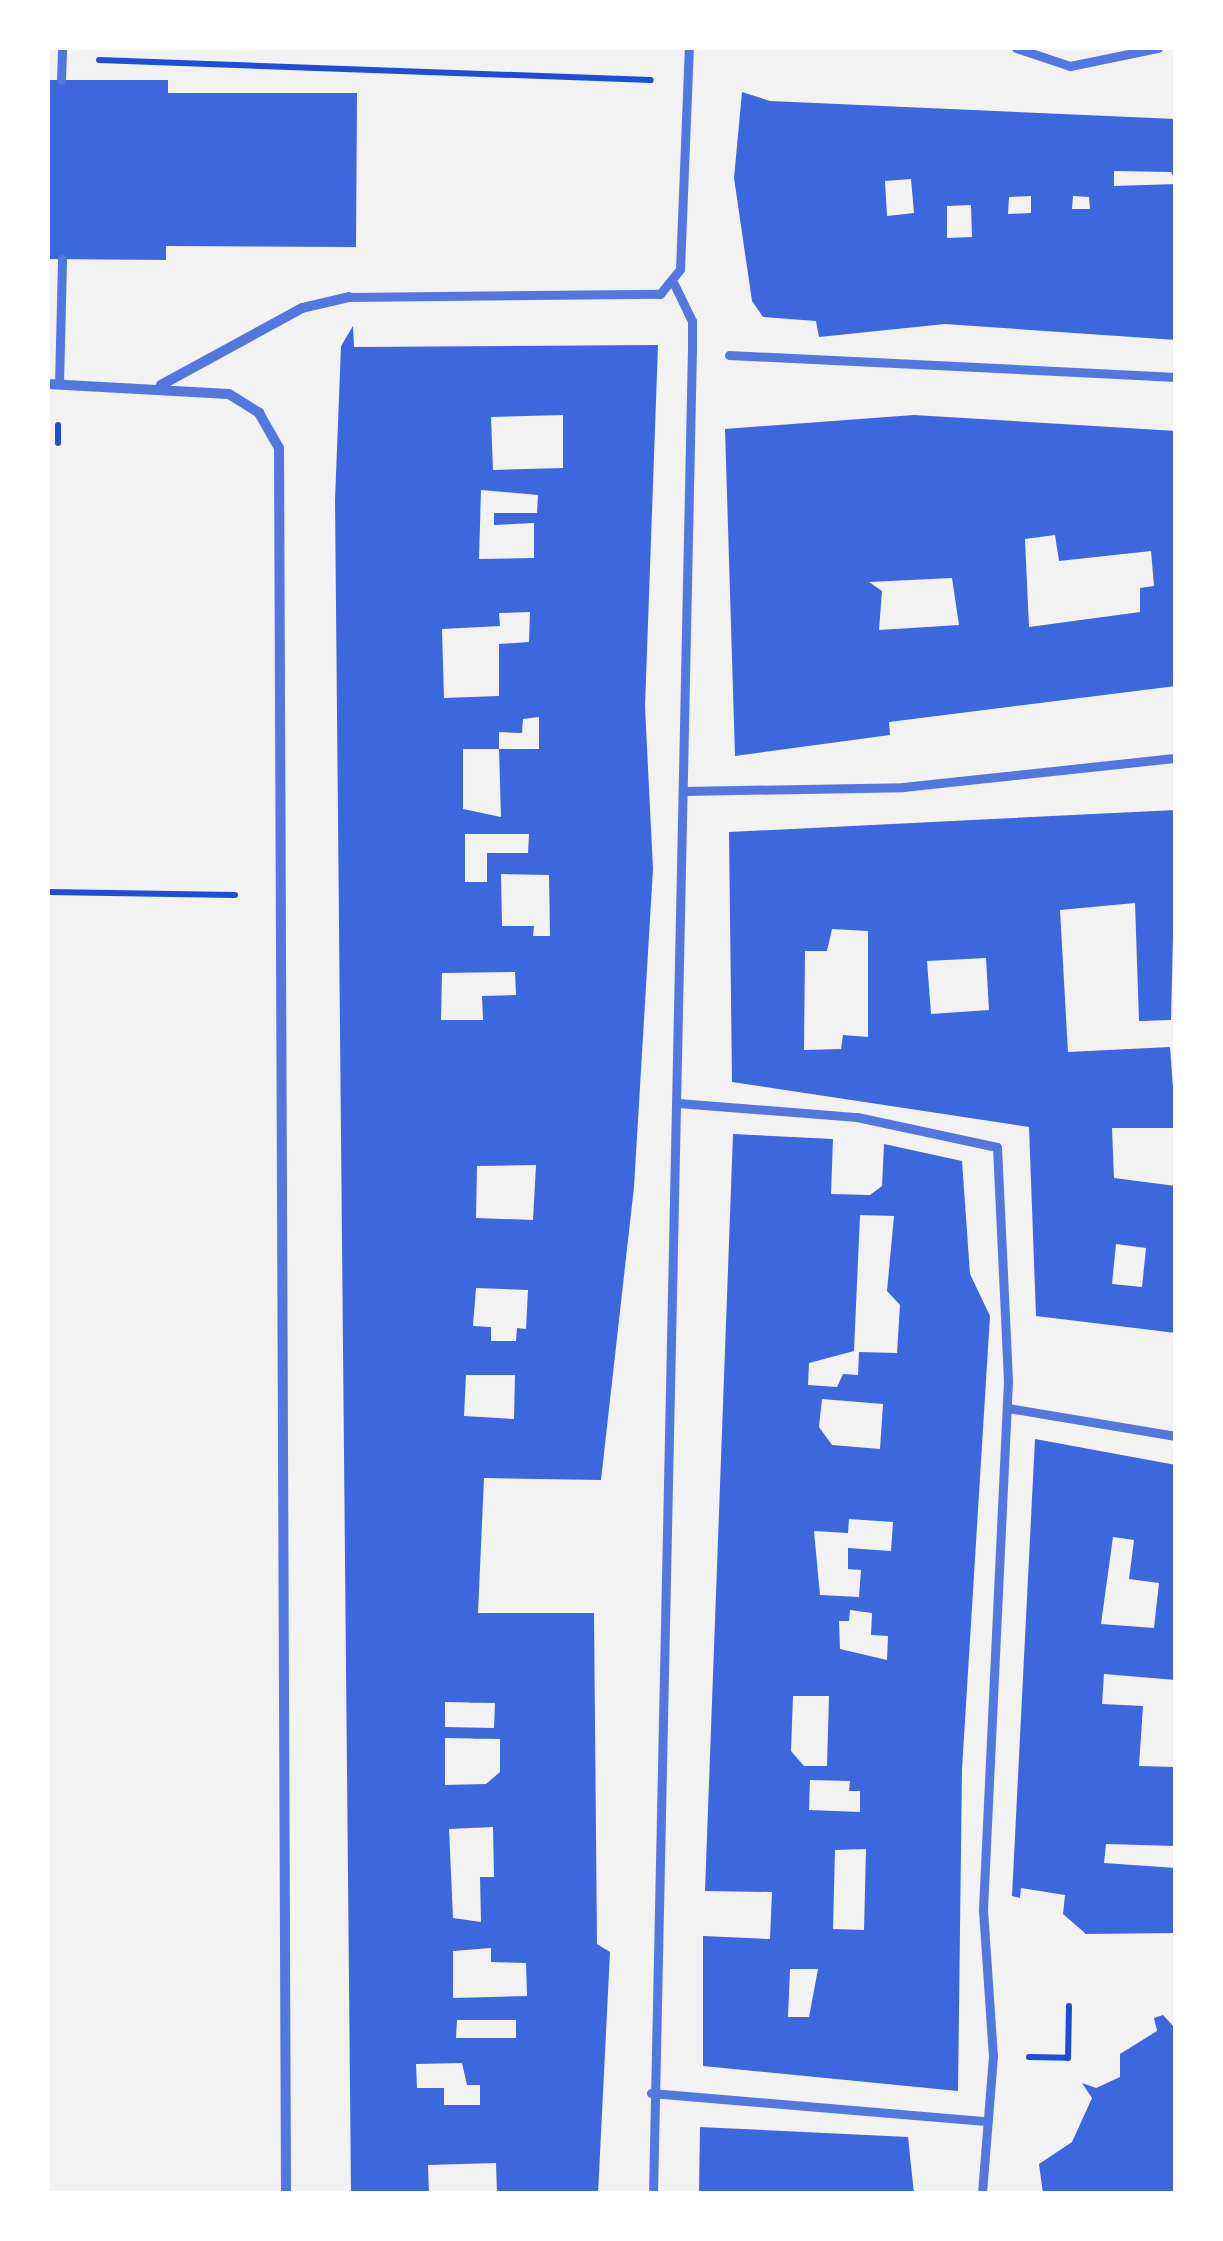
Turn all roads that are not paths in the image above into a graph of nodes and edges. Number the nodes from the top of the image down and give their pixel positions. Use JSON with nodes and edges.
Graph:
{"nodes":[{"id":1,"x":689,"y":48,"type":"edge"},
{"id":2,"x":1016,"y":48,"type":"edge"},
{"id":3,"x":1158,"y":48,"type":"edge"},
{"id":4,"x":62,"y":53,"type":"edge"},
{"id":5,"x":61,"y":80,"type":"dead end"},
{"id":6,"x":62,"y":260,"type":"dead end"},
{"id":7,"x":674,"y":284,"type":"junction"},
{"id":8,"x":349,"y":297,"type":"joint"},
{"id":9,"x":729,"y":354,"type":"dead end"},
{"id":10,"x":1176,"y":377,"type":"edge"},
{"id":11,"x":53,"y":384,"type":"edge"},
{"id":12,"x":161,"y":386,"type":"junction"},
{"id":13,"x":1176,"y":758,"type":"edge"},
{"id":14,"x":684,"y":791,"type":"junction"},
{"id":15,"x":678,"y":1102,"type":"junction"},
{"id":16,"x":1008,"y":1408,"type":"junction"},
{"id":17,"x":1176,"y":1436,"type":"edge"},
{"id":18,"x":651,"y":2093,"type":"junction"},
{"id":19,"x":986,"y":2121,"type":"junction"},
{"id":20,"x":286,"y":2194,"type":"edge"},
{"id":21,"x":653,"y":2194,"type":"edge"},
{"id":22,"x":982,"y":2194,"type":"edge"}],
"edges":[{"from":1,"to":7,"type":"street"},
{"from":2,"to":3,"type":"street"},
{"from":4,"to":5,"type":"street"},
{"from":6,"to":11,"type":"street"},
{"from":7,"to":8,"type":"street"},
{"from":7,"to":14,"type":"street"},
{"from":8,"to":12,"type":"street"},
{"from":9,"to":10,"type":"street"},
{"from":11,"to":12,"type":"street"},
{"from":12,"to":20,"type":"street"},
{"from":13,"to":14,"type":"street"},
{"from":14,"to":15,"type":"street"},
{"from":15,"to":16,"type":"street"},
{"from":15,"to":18,"type":"street"},
{"from":16,"to":17,"type":"street"},
{"from":16,"to":19,"type":"street"},
{"from":18,"to":19,"type":"street"},
{"from":18,"to":21,"type":"street"},
{"from":19,"to":22,"type":"street"}]}
